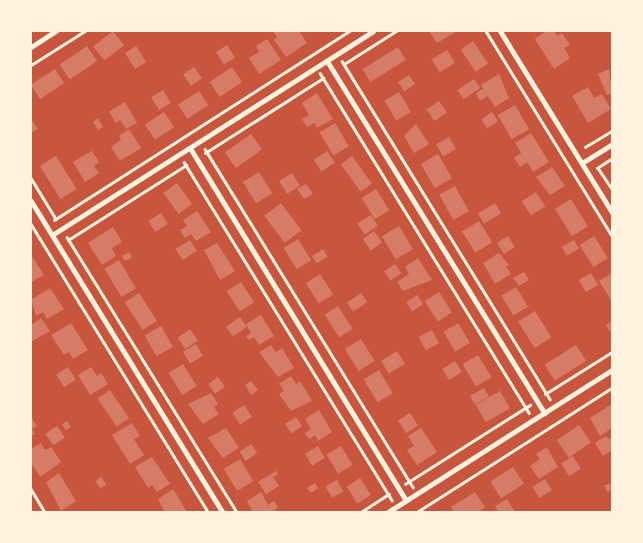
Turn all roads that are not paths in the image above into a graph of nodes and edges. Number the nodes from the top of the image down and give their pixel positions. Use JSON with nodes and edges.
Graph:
{"nodes":[{"id":1,"x":56,"y":31,"type":"edge"},
{"id":2,"x":373,"y":31,"type":"edge"},
{"id":3,"x":500,"y":31,"type":"edge"},
{"id":4,"x":31,"y":47,"type":"edge"},
{"id":5,"x":327,"y":61,"type":"junction"},
{"id":6,"x":612,"y":144,"type":"edge"},
{"id":7,"x":190,"y":148,"type":"junction"},
{"id":8,"x":582,"y":163,"type":"junction"},
{"id":9,"x":31,"y":201,"type":"edge"},
{"id":10,"x":612,"y":212,"type":"edge"},
{"id":11,"x":52,"y":235,"type":"junction"},
{"id":12,"x":612,"y":370,"type":"edge"},
{"id":13,"x":544,"y":413,"type":"junction"},
{"id":14,"x":406,"y":500,"type":"junction"},
{"id":15,"x":222,"y":512,"type":"edge"},
{"id":16,"x":388,"y":512,"type":"edge"}],
"edges":[{"from":1,"to":4,"type":"street"},
{"from":2,"to":5,"type":"street"},
{"from":3,"to":8,"type":"street"},
{"from":5,"to":7,"type":"street"},
{"from":5,"to":13,"type":"street"},
{"from":6,"to":8,"type":"street"},
{"from":7,"to":11,"type":"street"},
{"from":7,"to":14,"type":"street"},
{"from":8,"to":10,"type":"street"},
{"from":9,"to":11,"type":"street"},
{"from":11,"to":15,"type":"street"},
{"from":12,"to":13,"type":"street"},
{"from":13,"to":14,"type":"street"},
{"from":14,"to":16,"type":"street"}]}
